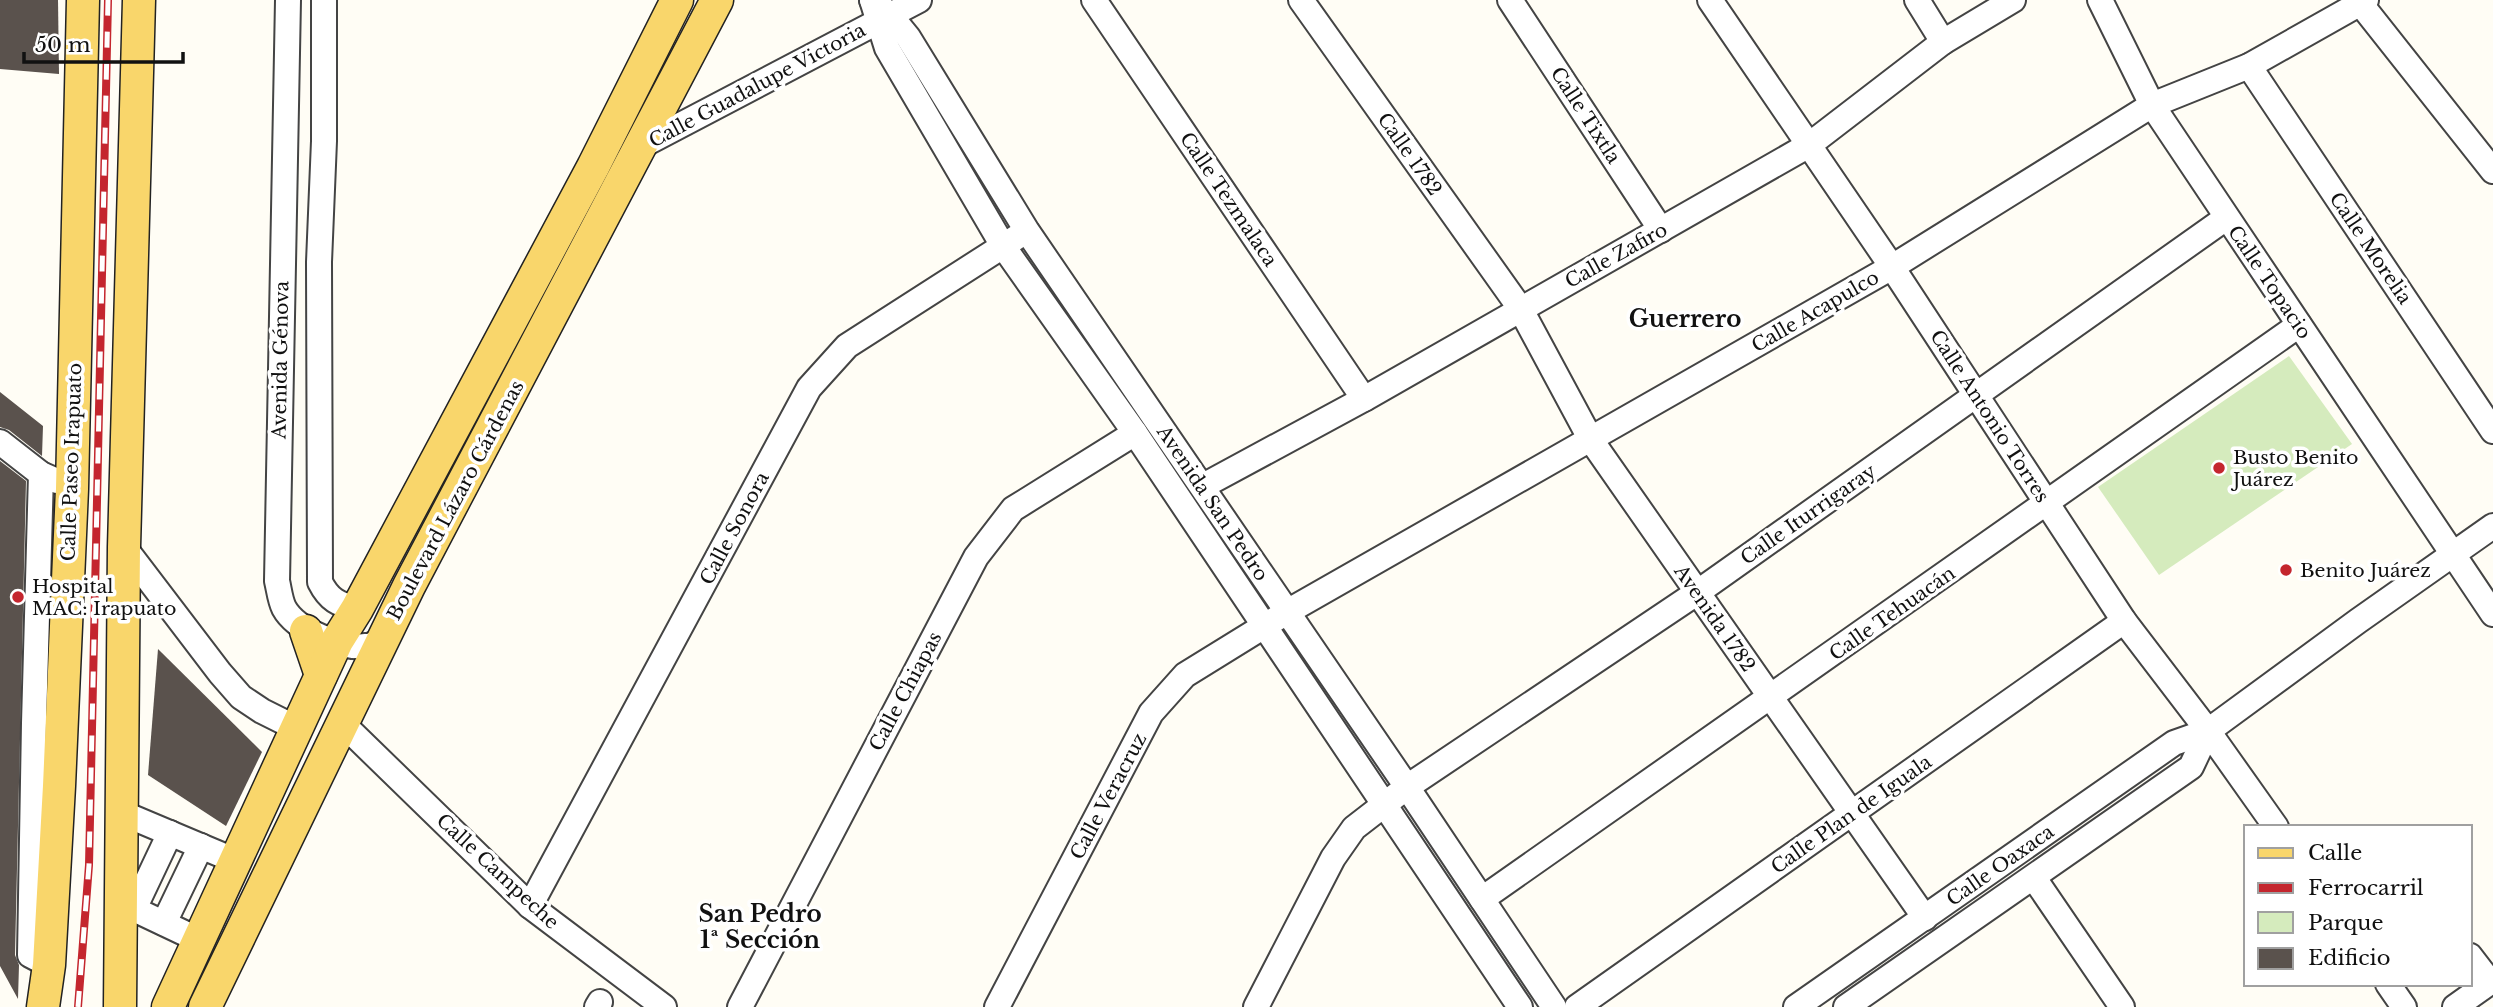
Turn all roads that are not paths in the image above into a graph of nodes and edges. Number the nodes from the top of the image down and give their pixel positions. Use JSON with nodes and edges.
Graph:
{"nodes":[{"id":1,"x":83,"y":0,"type":"edge"},
{"id":2,"x":139,"y":0,"type":"edge"},
{"id":3,"x":288,"y":0,"type":"edge"},
{"id":4,"x":324,"y":0,"type":"edge"},
{"id":5,"x":677,"y":0,"type":"edge"},
{"id":6,"x":718,"y":0,"type":"edge"},
{"id":7,"x":919,"y":0,"type":"edge"},
{"id":8,"x":1094,"y":0,"type":"edge"},
{"id":9,"x":1301,"y":0,"type":"edge"},
{"id":10,"x":1510,"y":0,"type":"edge"},
{"id":11,"x":1710,"y":0,"type":"edge"},
{"id":12,"x":1917,"y":0,"type":"edge"},
{"id":13,"x":2013,"y":0,"type":"edge"},
{"id":14,"x":2100,"y":0,"type":"edge"},
{"id":15,"x":2363,"y":1,"type":"edge"},
{"id":16,"x":878,"y":9,"type":"edge"},
{"id":17,"x":1943,"y":42,"type":"junction"},
{"id":18,"x":2249,"y":66,"type":"junction"},
{"id":19,"x":2152,"y":105,"type":"junction"},
{"id":20,"x":284,"y":139,"type":"junction"},
{"id":21,"x":324,"y":141,"type":"junction"},
{"id":22,"x":1809,"y":145,"type":"junction"},
{"id":23,"x":641,"y":146,"type":"junction"},
{"id":24,"x":593,"y":167,"type":"junction"},
{"id":25,"x":2493,"y":171,"type":"edge"},
{"id":26,"x":2226,"y":218,"type":"junction"},
{"id":27,"x":1027,"y":230,"type":"junction"},
{"id":28,"x":1661,"y":230,"type":"junction"},
{"id":29,"x":1003,"y":246,"type":"junction"},
{"id":30,"x":1892,"y":267,"type":"junction"},
{"id":31,"x":1520,"y":309,"type":"junction"},
{"id":32,"x":2300,"y":325,"type":"junction"},
{"id":33,"x":1976,"y":395,"type":"junction"},
{"id":34,"x":1364,"y":399,"type":"junction"},
{"id":35,"x":2493,"y":431,"type":"edge"},
{"id":36,"x":1135,"y":433,"type":"junction"},
{"id":37,"x":1591,"y":440,"type":"junction"},
{"id":38,"x":0,"y":442,"type":"edge"},
{"id":39,"x":41,"y":474,"type":"junction"},
{"id":40,"x":1203,"y":486,"type":"junction"},
{"id":41,"x":72,"y":489,"type":"junction"},
{"id":42,"x":2048,"y":504,"type":"junction"},
{"id":43,"x":2493,"y":526,"type":"edge"},
{"id":44,"x":124,"y":547,"type":"junction"},
{"id":45,"x":2452,"y":556,"type":"junction"},
{"id":46,"x":1698,"y":592,"type":"junction"},
{"id":47,"x":357,"y":609,"type":"junction"},
{"id":48,"x":1287,"y":612,"type":"junction"},
{"id":49,"x":2493,"y":614,"type":"edge"},
{"id":50,"x":2124,"y":621,"type":"junction"},
{"id":51,"x":1265,"y":627,"type":"junction"},
{"id":52,"x":306,"y":631,"type":"junction"},
{"id":53,"x":337,"y":641,"type":"junction"},
{"id":54,"x":382,"y":641,"type":"junction"},
{"id":55,"x":321,"y":675,"type":"junction"},
{"id":56,"x":1770,"y":698,"type":"junction"},
{"id":57,"x":342,"y":723,"type":"junction"},
{"id":58,"x":298,"y":729,"type":"junction"},
{"id":59,"x":2208,"y":732,"type":"junction"},
{"id":60,"x":46,"y":782,"type":"junction"},
{"id":61,"x":1407,"y":787,"type":"junction"},
{"id":62,"x":1385,"y":804,"type":"junction"},
{"id":63,"x":122,"y":813,"type":"junction"},
{"id":64,"x":1852,"y":814,"type":"junction"},
{"id":65,"x":294,"y":821,"type":"junction"},
{"id":66,"x":2275,"y":825,"type":"edge"},
{"id":67,"x":170,"y":834,"type":"junction"},
{"id":68,"x":201,"y":846,"type":"junction"},
{"id":69,"x":236,"y":861,"type":"junction"},
{"id":70,"x":1987,"y":873,"type":"junction"},
{"id":71,"x":2035,"y":878,"type":"junction"},
{"id":72,"x":2004,"y":898,"type":"junction"},
{"id":73,"x":1482,"y":899,"type":"junction"},
{"id":74,"x":128,"y":906,"type":"junction"},
{"id":75,"x":530,"y":906,"type":"junction"},
{"id":76,"x":1925,"y":918,"type":"junction"},
{"id":77,"x":164,"y":923,"type":"junction"},
{"id":78,"x":199,"y":940,"type":"junction"},
{"id":79,"x":2472,"y":958,"type":"edge"},
{"id":80,"x":2491,"y":981,"type":"edge"},
{"id":81,"x":2389,"y":986,"type":"edge"},
{"id":82,"x":43,"y":1007,"type":"edge"},
{"id":83,"x":120,"y":1007,"type":"edge"},
{"id":84,"x":168,"y":1007,"type":"edge"},
{"id":85,"x":205,"y":1007,"type":"edge"},
{"id":86,"x":664,"y":1007,"type":"edge"},
{"id":87,"x":740,"y":1007,"type":"edge"},
{"id":88,"x":997,"y":1007,"type":"edge"},
{"id":89,"x":1256,"y":1007,"type":"edge"},
{"id":90,"x":1520,"y":1007,"type":"edge"},
{"id":91,"x":1554,"y":1007,"type":"edge"},
{"id":92,"x":1577,"y":1007,"type":"edge"},
{"id":93,"x":1796,"y":1007,"type":"edge"},
{"id":94,"x":1846,"y":1007,"type":"edge"},
{"id":95,"x":2122,"y":1007,"type":"edge"},
{"id":96,"x":2404,"y":1007,"type":"edge"},
{"id":97,"x":2455,"y":1007,"type":"edge"}],
"edges":[{"from":1,"to":41,"type":"main road","name":"Calle Paseo Irapuato"},
{"from":2,"to":44,"type":"main road"},
{"from":3,"to":20,"type":"street","name":"Avenida Génova"},
{"from":4,"to":21,"type":"street","name":"Avenida Génova"},
{"from":5,"to":24,"type":"main road","name":"Boulevard Lázaro Cárdenas"},
{"from":6,"to":23,"type":"main road","name":"Boulevard Lázaro Cárdenas"},
{"from":7,"to":16,"type":"street","name":"Calle Guadalupe Victoria"},
{"from":8,"to":34,"type":"street","name":"Calle Tezmalaca"},
{"from":9,"to":31,"type":"street","name":"Calle 1782"},
{"from":10,"to":28,"type":"street","name":"Calle Tixtla"},
{"from":11,"to":22,"type":"street","name":"Calle Antonio Torres"},
{"from":12,"to":17,"type":"street"},
{"from":13,"to":17,"type":"street","name":"Calle Zafiro"},
{"from":14,"to":19,"type":"street","name":"Calle Topacio"},
{"from":15,"to":18,"type":"street","name":"Calle Acapulco"},
{"from":15,"to":25,"type":"street"},
{"from":16,"to":23,"type":"street","name":"Calle Guadalupe Victoria"},
{"from":16,"to":27,"type":"street","name":"Avenida San Pedro"},
{"from":16,"to":29,"type":"street","name":"Avenida San Pedro"},
{"from":17,"to":22,"type":"street","name":"Calle Zafiro"},
{"from":18,"to":19,"type":"street","name":"Calle Acapulco"},
{"from":18,"to":35,"type":"street","name":"Calle Morelia"},
{"from":19,"to":26,"type":"street","name":"Calle Topacio"},
{"from":19,"to":30,"type":"street","name":"Calle Acapulco"},
{"from":20,"to":21,"type":"street"},
{"from":20,"to":52,"type":"street","name":"Avenida Génova"},
{"from":21,"to":47,"type":"street","name":"Avenida Génova"},
{"from":22,"to":28,"type":"street","name":"Calle Zafiro"},
{"from":22,"to":30,"type":"street","name":"Calle Antonio Torres"},
{"from":23,"to":24,"type":"street","name":"Calle Guadalupe Victoria"},
{"from":23,"to":54,"type":"main road","name":"Boulevard Lázaro Cárdenas"},
{"from":24,"to":47,"type":"main road","name":"Boulevard Lázaro Cárdenas"},
{"from":26,"to":32,"type":"street","name":"Calle Topacio"},
{"from":26,"to":33,"type":"street","name":"Calle Iturrigaray"},
{"from":27,"to":29,"type":"street","name":"Calle Sonora"},
{"from":27,"to":40,"type":"street","name":"Avenida San Pedro"},
{"from":28,"to":31,"type":"street","name":"Calle Zafiro"},
{"from":29,"to":36,"type":"street","name":"Avenida San Pedro"},
{"from":29,"to":75,"type":"street","name":"Calle Sonora"},
{"from":30,"to":33,"type":"street","name":"Calle Antonio Torres"},
{"from":30,"to":37,"type":"street","name":"Calle Acapulco"},
{"from":31,"to":34,"type":"street","name":"Calle Zafiro"},
{"from":31,"to":37,"type":"street","name":"Avenida 1782"},
{"from":32,"to":42,"type":"street","name":"Calle Tehuacán"},
{"from":32,"to":45,"type":"street","name":"Calle Topacio"},
{"from":33,"to":42,"type":"street","name":"Calle Antonio Torres"},
{"from":33,"to":46,"type":"street","name":"Calle Iturrigaray"},
{"from":34,"to":40,"type":"street","name":"Calle Zafiro"},
{"from":36,"to":51,"type":"street","name":"Avenida San Pedro"},
{"from":36,"to":87,"type":"street","name":"Calle Chiapas"},
{"from":37,"to":46,"type":"street","name":"Avenida 1782"},
{"from":37,"to":48,"type":"street","name":"Calle Acapulco"},
{"from":38,"to":39,"type":"street"},
{"from":39,"to":41,"type":"street"},
{"from":39,"to":60,"type":"street"},
{"from":40,"to":48,"type":"street","name":"Avenida San Pedro"},
{"from":41,"to":60,"type":"main road","name":"Calle Paseo Irapuato"},
{"from":42,"to":50,"type":"street","name":"Calle Antonio Torres"},
{"from":42,"to":56,"type":"street","name":"Calle Tehuacán"},
{"from":43,"to":45,"type":"street","name":"Calle Oaxaca"},
{"from":44,"to":58,"type":"street"},
{"from":44,"to":63,"type":"main road"},
{"from":45,"to":49,"type":"street","name":"Calle Topacio"},
{"from":45,"to":59,"type":"street","name":"Calle Oaxaca"},
{"from":46,"to":56,"type":"street","name":"Avenida 1782"},
{"from":46,"to":61,"type":"street","name":"Calle Iturrigaray"},
{"from":47,"to":53,"type":"main road","name":"Boulevard Lázaro Cárdenas"},
{"from":48,"to":51,"type":"street","name":"Calle Acapulco"},
{"from":48,"to":61,"type":"street","name":"Avenida San Pedro"},
{"from":50,"to":59,"type":"street","name":"Calle Antonio Torres"},
{"from":50,"to":64,"type":"street","name":"Calle Plan de Iguala"},
{"from":51,"to":62,"type":"street","name":"Avenida San Pedro"},
{"from":51,"to":88,"type":"street","name":"Calle Veracruz"},
{"from":52,"to":53,"type":"street","name":"Avenida Génova"},
{"from":52,"to":55,"type":"main road"},
{"from":53,"to":54,"type":"street","name":"Avenida Génova"},
{"from":53,"to":55,"type":"main road","name":"Boulevard Lázaro Cárdenas"},
{"from":54,"to":57,"type":"main road","name":"Boulevard Lázaro Cárdenas"},
{"from":55,"to":58,"type":"main road","name":"Boulevard Lázaro Cárdenas"},
{"from":56,"to":64,"type":"street","name":"Avenida 1782"},
{"from":56,"to":73,"type":"street","name":"Calle Tehuacán"},
{"from":57,"to":65,"type":"main road","name":"Boulevard Lázaro Cárdenas"},
{"from":57,"to":75,"type":"street","name":"Calle Campeche"},
{"from":58,"to":65,"type":"main road"},
{"from":58,"to":69,"type":"main road","name":"Boulevard Lázaro Cárdenas"},
{"from":59,"to":66,"type":"street","name":"Calle Antonio Torres"},
{"from":59,"to":70,"type":"street","name":"Calle Oaxaca"},
{"from":59,"to":71,"type":"street","name":"Calle Oaxaca"},
{"from":60,"to":82,"type":"main road","name":"Calle Paseo Irapuato"},
{"from":61,"to":62,"type":"street","name":"Calle Iturrigaray"},
{"from":61,"to":73,"type":"street","name":"Avenida San Pedro"},
{"from":62,"to":89,"type":"street","name":"Calle Iturrigaray"},
{"from":62,"to":90,"type":"street","name":"Avenida San Pedro"},
{"from":63,"to":67,"type":"street"},
{"from":63,"to":74,"type":"main road"},
{"from":64,"to":76,"type":"street","name":"Avenida 1782"},
{"from":64,"to":92,"type":"street","name":"Calle Plan de Iguala"},
{"from":65,"to":85,"type":"main road","name":"Boulevard Lázaro Cárdenas"},
{"from":67,"to":68,"type":"street"},
{"from":67,"to":74,"type":"street"},
{"from":68,"to":69,"type":"street"},
{"from":68,"to":77,"type":"street"},
{"from":69,"to":78,"type":"main road","name":"Boulevard Lázaro Cárdenas"},
{"from":70,"to":72,"type":"street"},
{"from":70,"to":76,"type":"street","name":"Calle Oaxaca"},
{"from":71,"to":72,"type":"street","name":"Calle Oaxaca"},
{"from":71,"to":95,"type":"street"},
{"from":72,"to":94,"type":"street","name":"Calle Oaxaca"},
{"from":73,"to":91,"type":"street","name":"Avenida San Pedro"},
{"from":74,"to":77,"type":"street"},
{"from":74,"to":83,"type":"main road"},
{"from":75,"to":86,"type":"street","name":"Calle Campeche"},
{"from":76,"to":93,"type":"street","name":"Calle Oaxaca"},
{"from":77,"to":78,"type":"street"},
{"from":78,"to":84,"type":"main road","name":"Boulevard Lázaro Cárdenas"},
{"from":79,"to":80,"type":"street"},
{"from":80,"to":97,"type":"street"},
{"from":81,"to":96,"type":"street"}]}
